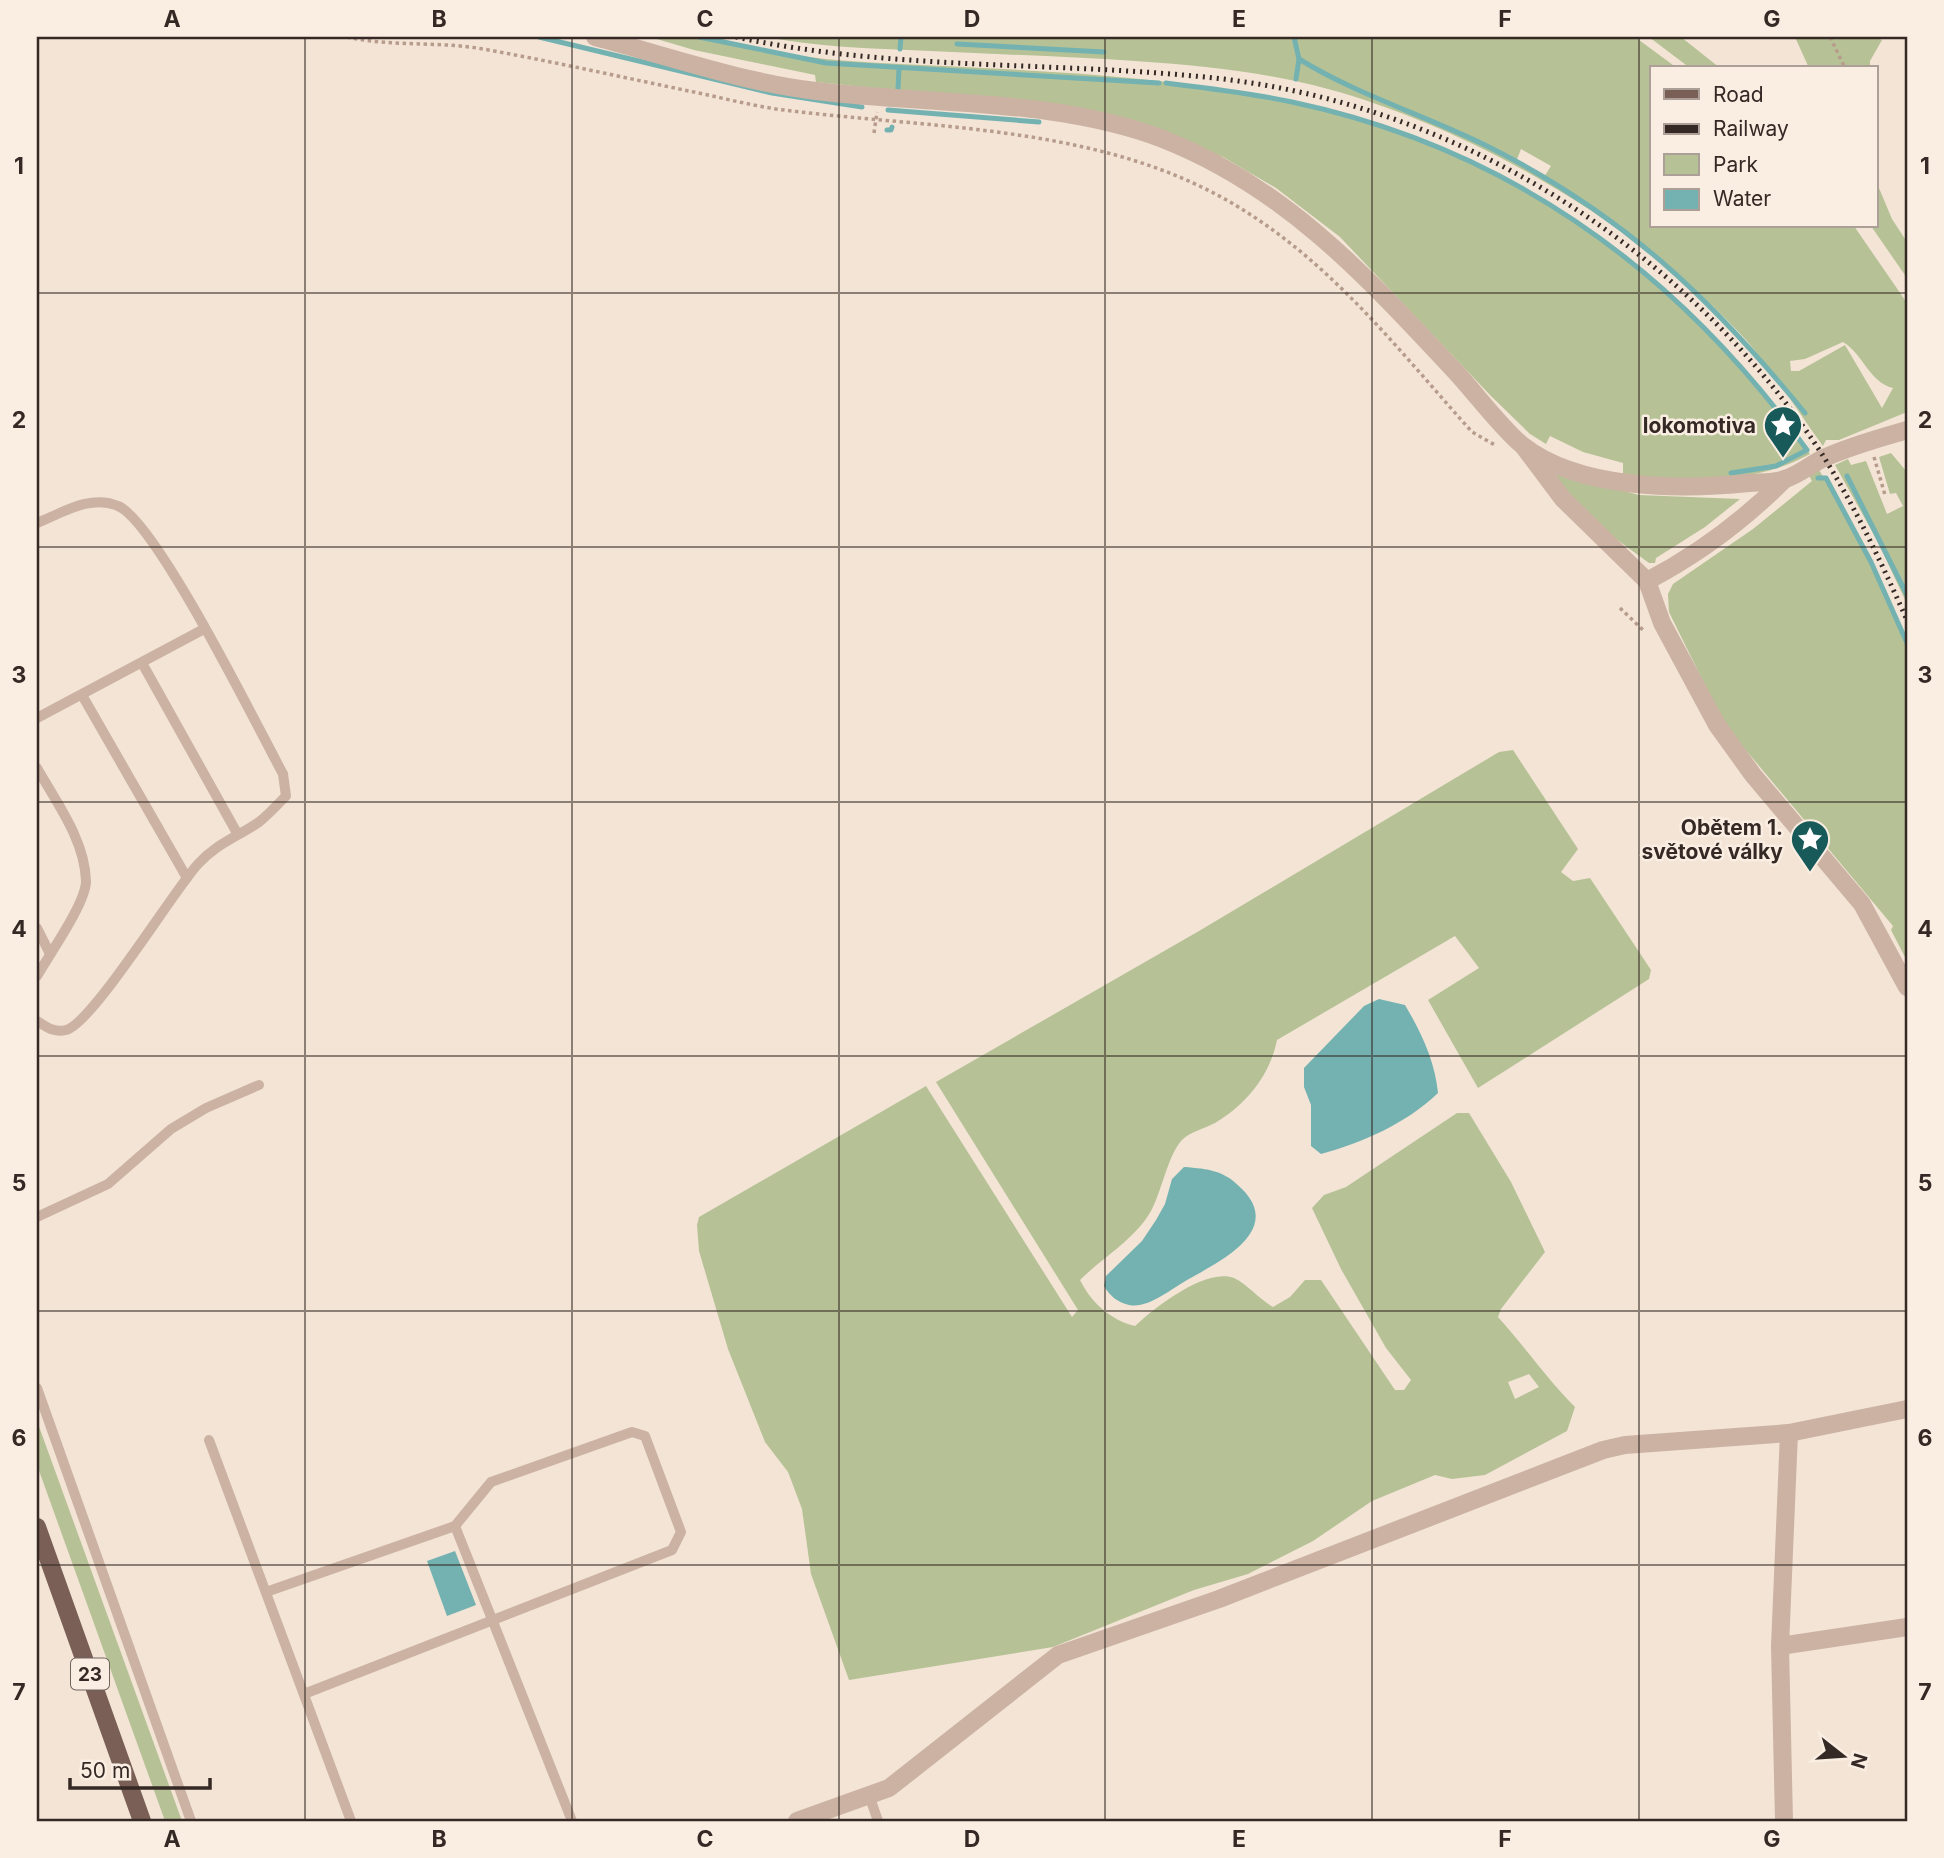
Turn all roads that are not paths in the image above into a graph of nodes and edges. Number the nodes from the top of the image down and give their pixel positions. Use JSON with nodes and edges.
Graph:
{"nodes":[{"id":1,"x":595,"y":37,"type":"edge"},
{"id":2,"x":1907,"y":430,"type":"edge"},
{"id":3,"x":1522,"y":445,"type":"junction"},
{"id":4,"x":1786,"y":479,"type":"junction"},
{"id":5,"x":37,"y":523,"type":"edge"},
{"id":6,"x":1647,"y":581,"type":"junction"},
{"id":7,"x":204,"y":629,"type":"junction"},
{"id":8,"x":142,"y":663,"type":"junction"},
{"id":9,"x":82,"y":695,"type":"junction"},
{"id":10,"x":37,"y":718,"type":"edge"},
{"id":11,"x":37,"y":768,"type":"edge"},
{"id":12,"x":237,"y":833,"type":"junction"},
{"id":13,"x":187,"y":878,"type":"junction"},
{"id":14,"x":37,"y":928,"type":"edge"},
{"id":15,"x":50,"y":954,"type":"junction"},
{"id":16,"x":37,"y":976,"type":"edge"},
{"id":17,"x":1907,"y":987,"type":"edge"},
{"id":18,"x":37,"y":1021,"type":"edge"},
{"id":19,"x":259,"y":1085,"type":"dead end"},
{"id":20,"x":37,"y":1217,"type":"edge"},
{"id":21,"x":37,"y":1388,"type":"edge"},
{"id":22,"x":1907,"y":1409,"type":"edge"},
{"id":23,"x":1789,"y":1433,"type":"junction"},
{"id":24,"x":209,"y":1440,"type":"dead end"},
{"id":25,"x":455,"y":1526,"type":"junction"},
{"id":26,"x":37,"y":1527,"type":"edge"},
{"id":27,"x":266,"y":1592,"type":"junction"},
{"id":28,"x":492,"y":1622,"type":"junction"},
{"id":29,"x":1907,"y":1626,"type":"edge"},
{"id":30,"x":1780,"y":1646,"type":"junction"},
{"id":31,"x":304,"y":1694,"type":"junction"},
{"id":32,"x":869,"y":1795,"type":"junction"},
{"id":33,"x":142,"y":1821,"type":"edge"},
{"id":34,"x":191,"y":1821,"type":"edge"},
{"id":35,"x":351,"y":1821,"type":"edge"},
{"id":36,"x":572,"y":1821,"type":"edge"},
{"id":37,"x":797,"y":1821,"type":"edge"},
{"id":38,"x":878,"y":1821,"type":"edge"},
{"id":39,"x":1784,"y":1821,"type":"edge"}],
"edges":[{"from":1,"to":3,"type":"street"},
{"from":2,"to":4,"type":"street"},
{"from":3,"to":4,"type":"street"},
{"from":3,"to":6,"type":"street"},
{"from":4,"to":6,"type":"street"},
{"from":5,"to":7,"type":"lane"},
{"from":6,"to":17,"type":"street"},
{"from":7,"to":8,"type":"lane"},
{"from":7,"to":12,"type":"lane"},
{"from":8,"to":9,"type":"lane"},
{"from":8,"to":12,"type":"lane"},
{"from":9,"to":10,"type":"lane"},
{"from":9,"to":13,"type":"lane"},
{"from":11,"to":15,"type":"lane"},
{"from":12,"to":13,"type":"lane"},
{"from":13,"to":18,"type":"lane"},
{"from":14,"to":15,"type":"lane"},
{"from":15,"to":16,"type":"lane"},
{"from":19,"to":20,"type":"lane"},
{"from":21,"to":34,"type":"lane"},
{"from":22,"to":23,"type":"street"},
{"from":23,"to":30,"type":"street"},
{"from":23,"to":32,"type":"street"},
{"from":24,"to":27,"type":"lane"},
{"from":25,"to":27,"type":"lane"},
{"from":25,"to":28,"type":"lane"},
{"from":25,"to":28,"type":"lane"},
{"from":26,"to":33,"type":"main road","number":"23"},
{"from":27,"to":31,"type":"lane"},
{"from":28,"to":31,"type":"lane"},
{"from":28,"to":36,"type":"lane"},
{"from":29,"to":30,"type":"street"},
{"from":30,"to":39,"type":"street"},
{"from":31,"to":35,"type":"lane"},
{"from":32,"to":37,"type":"street"},
{"from":32,"to":38,"type":"lane"}]}
